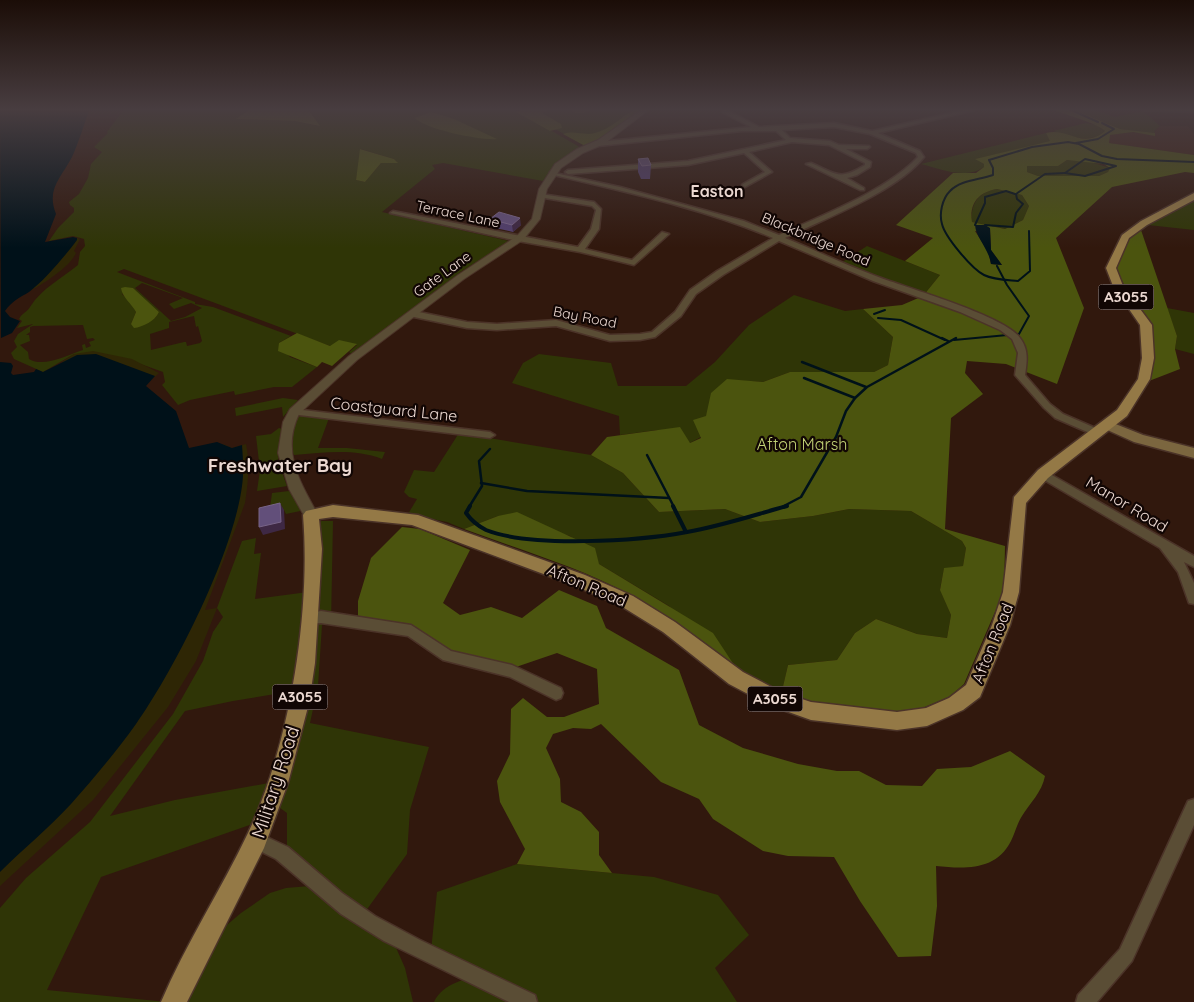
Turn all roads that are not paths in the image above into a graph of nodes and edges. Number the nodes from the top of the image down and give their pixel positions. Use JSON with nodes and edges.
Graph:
{"nodes":[{"id":1,"x":576,"y":155,"type":"edge"},
{"id":2,"x":730,"y":155,"type":"edge"},
{"id":3,"x":749,"y":155,"type":"edge"},
{"id":4,"x":854,"y":155,"type":"edge"},
{"id":5,"x":919,"y":155,"type":"edge"},
{"id":6,"x":809,"y":164,"type":"dead end"},
{"id":7,"x":556,"y":174,"type":"junction"},
{"id":8,"x":841,"y":178,"type":"junction"},
{"id":9,"x":745,"y":185,"type":"dead end"},
{"id":10,"x":862,"y":189,"type":"dead end"},
{"id":11,"x":541,"y":196,"type":"junction"},
{"id":12,"x":1194,"y":196,"type":"edge"},
{"id":13,"x":393,"y":212,"type":"dead end"},
{"id":14,"x":664,"y":234,"type":"dead end"},
{"id":15,"x":519,"y":238,"type":"junction"},
{"id":16,"x":777,"y":239,"type":"junction"},
{"id":17,"x":580,"y":250,"type":"junction"},
{"id":18,"x":414,"y":314,"type":"junction"},
{"id":19,"x":292,"y":417,"type":"junction"},
{"id":20,"x":1102,"y":428,"type":"junction"},
{"id":21,"x":490,"y":435,"type":"dead end"},
{"id":22,"x":1194,"y":453,"type":"edge"},
{"id":23,"x":1043,"y":474,"type":"junction"},
{"id":24,"x":311,"y":515,"type":"junction"},
{"id":25,"x":1164,"y":545,"type":"junction"},
{"id":26,"x":1194,"y":562,"type":"edge"},
{"id":27,"x":1188,"y":570,"type":"edge"},
{"id":28,"x":1194,"y":599,"type":"edge"},
{"id":29,"x":310,"y":618,"type":"junction"},
{"id":30,"x":556,"y":693,"type":"dead end"},
{"id":31,"x":1194,"y":807,"type":"edge"},
{"id":32,"x":256,"y":840,"type":"junction"},
{"id":33,"x":174,"y":1002,"type":"edge"},
{"id":34,"x":528,"y":1002,"type":"edge"},
{"id":35,"x":1085,"y":1002,"type":"edge"}],
"edges":[{"from":1,"to":7,"type":"street","name":"Gate Lane"},
{"from":2,"to":7,"type":"street"},
{"from":3,"to":9,"type":"street"},
{"from":4,"to":8,"type":"street"},
{"from":5,"to":16,"type":"street","name":"Bay Road"},
{"from":6,"to":8,"type":"street"},
{"from":7,"to":11,"type":"street","name":"Gate Lane"},
{"from":7,"to":16,"type":"street","name":"Blackbridge Road"},
{"from":8,"to":10,"type":"street"},
{"from":11,"to":15,"type":"street","name":"Gate Lane"},
{"from":11,"to":17,"type":"street"},
{"from":12,"to":20,"type":"main road","name":"Afton Road","number":"A3055"},
{"from":13,"to":15,"type":"street","name":"Terrace Lane"},
{"from":14,"to":17,"type":"street","name":"Terrace Lane"},
{"from":15,"to":17,"type":"street","name":"Terrace Lane"},
{"from":15,"to":18,"type":"street","name":"Gate Lane"},
{"from":16,"to":18,"type":"street","name":"Bay Road"},
{"from":16,"to":20,"type":"street","name":"Blackbridge Road"},
{"from":18,"to":19,"type":"street","name":"Gate Lane"},
{"from":19,"to":21,"type":"street","name":"Coastguard Lane"},
{"from":19,"to":24,"type":"street"},
{"from":20,"to":22,"type":"main road"},
{"from":20,"to":23,"type":"main road","name":"Afton Road","number":"A3055"},
{"from":23,"to":24,"type":"main road","name":"Afton Road","number":"A3055"},
{"from":23,"to":25,"type":"street","name":"Manor Road"},
{"from":24,"to":29,"type":"main road","name":"Military Road","number":"A3055"},
{"from":25,"to":26,"type":"street","name":"Manor Road"},
{"from":25,"to":27,"type":"street"},
{"from":27,"to":28,"type":"street"},
{"from":29,"to":30,"type":"street"},
{"from":29,"to":32,"type":"main road","name":"Military Road","number":"A3055"},
{"from":31,"to":35,"type":"street"},
{"from":32,"to":33,"type":"main road","name":"Military Road","number":"A3055"},
{"from":32,"to":34,"type":"street"}]}
